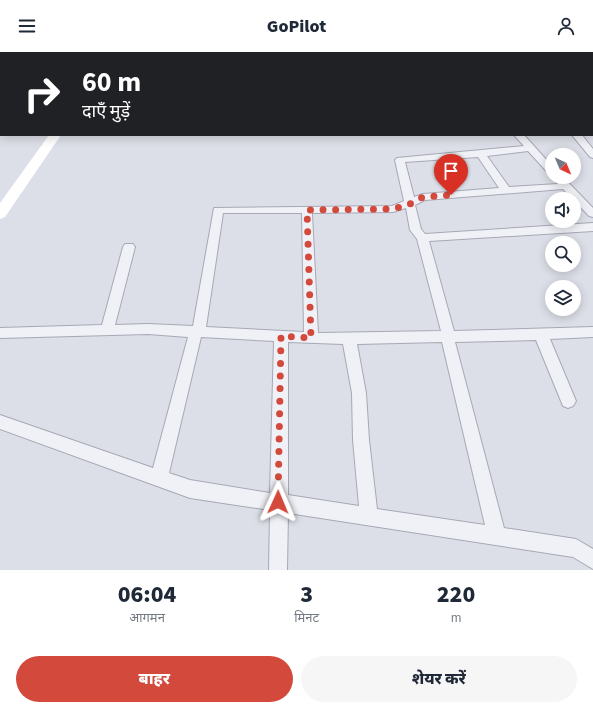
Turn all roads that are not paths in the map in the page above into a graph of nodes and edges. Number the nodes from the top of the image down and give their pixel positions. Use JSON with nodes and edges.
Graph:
{"nodes":[{"id":1,"x":54,"y":136,"type":"edge"},
{"id":2,"x":520,"y":136,"type":"edge"},
{"id":3,"x":578,"y":136,"type":"edge"},
{"id":4,"x":530,"y":148,"type":"junction"},
{"id":5,"x":481,"y":154,"type":"junction"},
{"id":6,"x":593,"y":155,"type":"edge"},
{"id":7,"x":545,"y":164,"type":"edge"},
{"id":8,"x":566,"y":186,"type":"joint"},
{"id":9,"x":506,"y":191,"type":"junction"},
{"id":10,"x":5,"y":200,"type":"edge"},
{"id":11,"x":410,"y":204,"type":"junction"},
{"id":12,"x":307,"y":210,"type":"junction"},
{"id":13,"x":0,"y":214,"type":"edge"},
{"id":14,"x":593,"y":214,"type":"edge"},
{"id":15,"x":593,"y":227,"type":"edge"},
{"id":16,"x":422,"y":238,"type":"junction"},
{"id":17,"x":129,"y":247,"type":"dead end"},
{"id":18,"x":108,"y":330,"type":"junction"},
{"id":19,"x":198,"y":331,"type":"junction"},
{"id":20,"x":593,"y":332,"type":"edge"},
{"id":21,"x":0,"y":333,"type":"edge"},
{"id":22,"x":541,"y":334,"type":"junction"},
{"id":23,"x":281,"y":336,"type":"junction"},
{"id":24,"x":448,"y":337,"type":"junction"},
{"id":25,"x":311,"y":338,"type":"junction"},
{"id":26,"x":349,"y":338,"type":"junction"},
{"id":27,"x":568,"y":401,"type":"dead end"},
{"id":28,"x":0,"y":422,"type":"edge"},
{"id":29,"x":159,"y":478,"type":"junction"},
{"id":30,"x":278,"y":502,"type":"junction"},
{"id":31,"x":369,"y":516,"type":"junction"},
{"id":32,"x":497,"y":536,"type":"junction"},
{"id":33,"x":593,"y":560,"type":"edge"},
{"id":34,"x":278,"y":570,"type":"edge"}],
"edges":[{"from":1,"to":10,"type":"main road"},
{"from":2,"to":4,"type":"street"},
{"from":3,"to":6,"type":"street"},
{"from":4,"to":5,"type":"street"},
{"from":4,"to":7,"type":"street"},
{"from":5,"to":9,"type":"street"},
{"from":5,"to":11,"type":"street"},
{"from":8,"to":9,"type":"street"},
{"from":8,"to":14,"type":"street"},
{"from":9,"to":11,"type":"street"},
{"from":10,"to":13,"type":"main road"},
{"from":11,"to":12,"type":"street"},
{"from":11,"to":16,"type":"street"},
{"from":12,"to":19,"type":"street"},
{"from":12,"to":25,"type":"street"},
{"from":15,"to":16,"type":"street"},
{"from":16,"to":24,"type":"street"},
{"from":17,"to":18,"type":"street"},
{"from":18,"to":19,"type":"street"},
{"from":18,"to":21,"type":"street"},
{"from":19,"to":23,"type":"street"},
{"from":19,"to":29,"type":"street"},
{"from":20,"to":22,"type":"street"},
{"from":22,"to":24,"type":"street"},
{"from":22,"to":27,"type":"street"},
{"from":23,"to":25,"type":"street"},
{"from":23,"to":30,"type":"street"},
{"from":24,"to":26,"type":"street"},
{"from":24,"to":32,"type":"street"},
{"from":25,"to":26,"type":"street"},
{"from":26,"to":31,"type":"street"},
{"from":28,"to":29,"type":"street"},
{"from":29,"to":30,"type":"street"},
{"from":30,"to":31,"type":"street"},
{"from":30,"to":34,"type":"street"},
{"from":31,"to":32,"type":"street"},
{"from":32,"to":33,"type":"street"}]}
